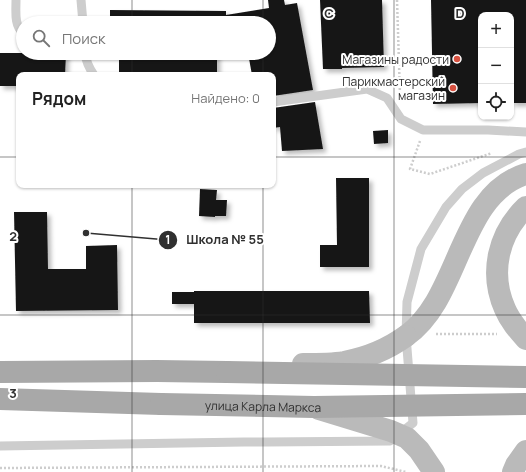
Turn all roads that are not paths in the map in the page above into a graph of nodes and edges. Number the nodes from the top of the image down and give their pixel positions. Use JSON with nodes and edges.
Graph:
{"nodes":[{"id":1,"x":16,"y":0,"type":"edge"},
{"id":2,"x":81,"y":0,"type":"edge"},
{"id":3,"x":16,"y":16,"type":"edge"},
{"id":4,"x":82,"y":16,"type":"edge"},
{"id":5,"x":86,"y":60,"type":"edge"},
{"id":6,"x":92,"y":72,"type":"edge"},
{"id":7,"x":276,"y":102,"type":"edge"},
{"id":8,"x":526,"y":132,"type":"edge"},
{"id":9,"x":526,"y":152,"type":"edge"},
{"id":10,"x":526,"y":174,"type":"edge"},
{"id":11,"x":526,"y":207,"type":"edge"},
{"id":12,"x":406,"y":336,"type":"junction"},
{"id":13,"x":526,"y":339,"type":"edge"},
{"id":14,"x":0,"y":372,"type":"edge"},
{"id":15,"x":227,"y":372,"type":"junction"},
{"id":16,"x":526,"y":377,"type":"edge"},
{"id":17,"x":0,"y":399,"type":"edge"},
{"id":18,"x":526,"y":404,"type":"edge"},
{"id":19,"x":314,"y":407,"type":"junction"},
{"id":20,"x":0,"y":446,"type":"edge"},
{"id":21,"x":526,"y":451,"type":"edge"},
{"id":22,"x":434,"y":472,"type":"edge"},
{"id":23,"x":513,"y":472,"type":"edge"}],
"edges":[{"from":1,"to":3,"type":"lane"},
{"from":2,"to":4,"type":"lane"},
{"from":5,"to":6,"type":"lane"},
{"from":7,"to":8,"type":"lane"},
{"from":9,"to":12,"type":"lane"},
{"from":10,"to":12,"type":"main road"},
{"from":11,"to":13,"type":"main road","bridge":true},
{"from":12,"to":15,"type":"main road","bridge":true},
{"from":12,"to":20,"type":"lane"},
{"from":14,"to":15,"type":"main road"},
{"from":15,"to":16,"type":"main road","bridge":true},
{"from":17,"to":19,"type":"main road","name":"улица Карла Маркса","bridge":true},
{"from":18,"to":19,"type":"main road","name":"улица Карла Маркса","bridge":true},
{"from":19,"to":22,"type":"main road","bridge":true},
{"from":21,"to":23,"type":"main road"}]}
